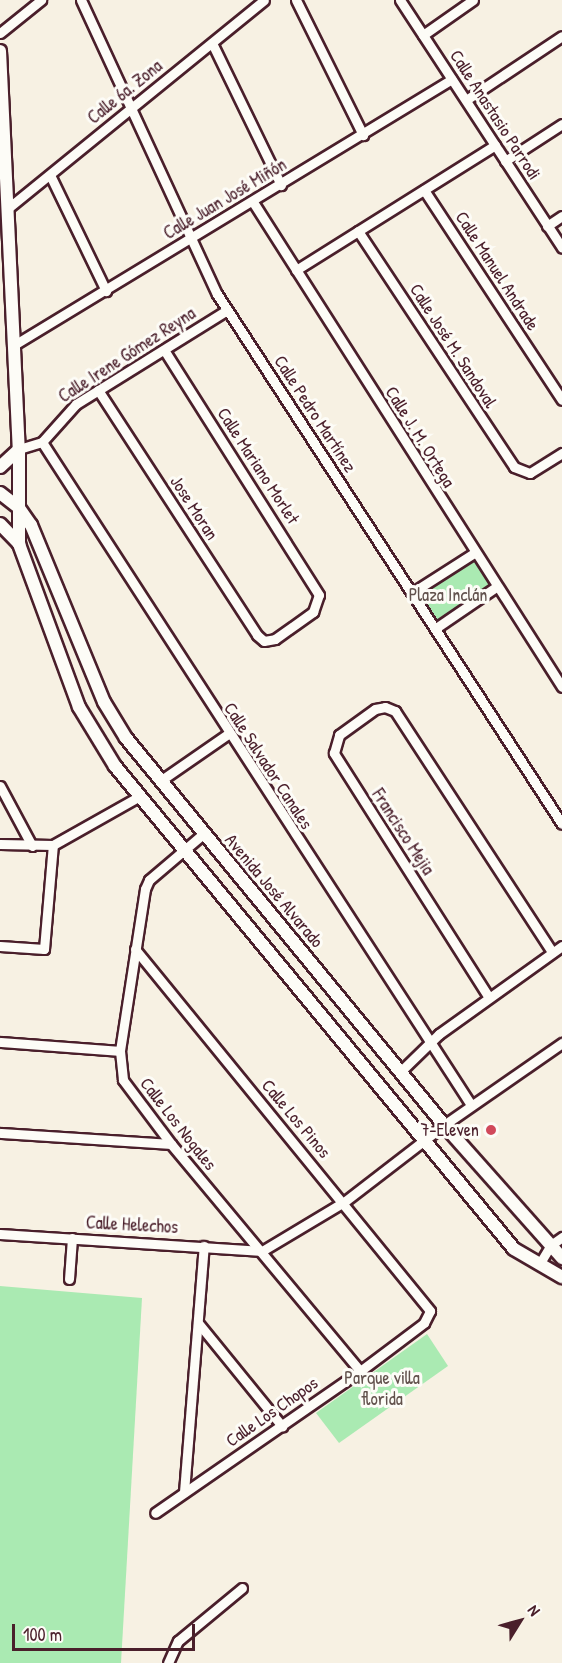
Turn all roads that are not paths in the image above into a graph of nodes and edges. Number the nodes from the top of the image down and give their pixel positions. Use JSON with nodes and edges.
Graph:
{"nodes":[{"id":1,"x":41,"y":0,"type":"edge"},
{"id":2,"x":81,"y":0,"type":"edge"},
{"id":3,"x":264,"y":0,"type":"edge"},
{"id":4,"x":296,"y":0,"type":"edge"},
{"id":5,"x":400,"y":0,"type":"edge"},
{"id":6,"x":473,"y":0,"type":"edge"},
{"id":7,"x":0,"y":33,"type":"edge"},
{"id":8,"x":423,"y":35,"type":"junction"},
{"id":9,"x":562,"y":36,"type":"edge"},
{"id":10,"x":212,"y":43,"type":"junction"},
{"id":11,"x":0,"y":51,"type":"edge"},
{"id":12,"x":452,"y":79,"type":"junction"},
{"id":13,"x":466,"y":100,"type":"junction"},
{"id":14,"x":129,"y":108,"type":"junction"},
{"id":15,"x":562,"y":124,"type":"edge"},
{"id":16,"x":363,"y":135,"type":"junction"},
{"id":17,"x":495,"y":146,"type":"junction"},
{"id":18,"x":505,"y":161,"type":"junction"},
{"id":19,"x":50,"y":175,"type":"junction"},
{"id":20,"x":281,"y":184,"type":"junction"},
{"id":21,"x":424,"y":190,"type":"junction"},
{"id":22,"x":253,"y":202,"type":"junction"},
{"id":23,"x":7,"y":209,"type":"junction"},
{"id":24,"x":562,"y":216,"type":"edge"},
{"id":25,"x":547,"y":226,"type":"junction"},
{"id":26,"x":358,"y":231,"type":"junction"},
{"id":27,"x":189,"y":241,"type":"junction"},
{"id":28,"x":562,"y":248,"type":"edge"},
{"id":29,"x":296,"y":270,"type":"junction"},
{"id":30,"x":106,"y":291,"type":"junction"},
{"id":31,"x":227,"y":310,"type":"junction"},
{"id":32,"x":14,"y":345,"type":"junction"},
{"id":33,"x":164,"y":350,"type":"junction"},
{"id":34,"x":98,"y":390,"type":"junction"},
{"id":35,"x":562,"y":400,"type":"edge"},
{"id":36,"x":42,"y":442,"type":"junction"},
{"id":37,"x":19,"y":449,"type":"junction"},
{"id":38,"x":562,"y":453,"type":"edge"},
{"id":39,"x":0,"y":466,"type":"edge"},
{"id":40,"x":0,"y":493,"type":"edge"},
{"id":41,"x":20,"y":508,"type":"junction"},
{"id":42,"x":0,"y":524,"type":"edge"},
{"id":43,"x":19,"y":544,"type":"junction"},
{"id":44,"x":474,"y":553,"type":"junction"},
{"id":45,"x":496,"y":588,"type":"junction"},
{"id":46,"x":413,"y":592,"type":"junction"},
{"id":47,"x":436,"y":628,"type":"junction"},
{"id":48,"x":264,"y":641,"type":"joint"},
{"id":49,"x":562,"y":687,"type":"edge"},
{"id":50,"x":228,"y":734,"type":"junction"},
{"id":51,"x":160,"y":781,"type":"junction"},
{"id":52,"x":0,"y":786,"type":"edge"},
{"id":53,"x":140,"y":796,"type":"junction"},
{"id":54,"x":562,"y":824,"type":"edge"},
{"id":55,"x":204,"y":834,"type":"junction"},
{"id":56,"x":0,"y":844,"type":"edge"},
{"id":57,"x":53,"y":845,"type":"junction"},
{"id":58,"x":32,"y":846,"type":"junction"},
{"id":59,"x":184,"y":850,"type":"junction"},
{"id":60,"x":0,"y":946,"type":"edge"},
{"id":61,"x":562,"y":946,"type":"edge"},
{"id":62,"x":135,"y":949,"type":"junction"},
{"id":63,"x":552,"y":952,"type":"junction"},
{"id":64,"x":488,"y":996,"type":"junction"},
{"id":65,"x":0,"y":1042,"type":"edge"},
{"id":66,"x":562,"y":1043,"type":"edge"},
{"id":67,"x":430,"y":1044,"type":"junction"},
{"id":68,"x":120,"y":1051,"type":"junction"},
{"id":69,"x":401,"y":1071,"type":"junction"},
{"id":70,"x":471,"y":1105,"type":"junction"},
{"id":71,"x":444,"y":1125,"type":"junction"},
{"id":72,"x":0,"y":1133,"type":"edge"},
{"id":73,"x":423,"y":1141,"type":"junction"},
{"id":74,"x":171,"y":1144,"type":"junction"},
{"id":75,"x":344,"y":1202,"type":"junction"},
{"id":76,"x":0,"y":1234,"type":"edge"},
{"id":77,"x":562,"y":1237,"type":"edge"},
{"id":78,"x":72,"y":1238,"type":"junction"},
{"id":79,"x":551,"y":1245,"type":"junction"},
{"id":80,"x":204,"y":1246,"type":"junction"},
{"id":81,"x":262,"y":1251,"type":"junction"},
{"id":82,"x":562,"y":1258,"type":"edge"},
{"id":83,"x":540,"y":1263,"type":"junction"},
{"id":84,"x":562,"y":1277,"type":"edge"},
{"id":85,"x":69,"y":1279,"type":"dead end"},
{"id":86,"x":430,"y":1311,"type":"joint"},
{"id":87,"x":199,"y":1324,"type":"junction"},
{"id":88,"x":360,"y":1371,"type":"junction"},
{"id":89,"x":282,"y":1426,"type":"junction"},
{"id":90,"x":184,"y":1492,"type":"junction"},
{"id":91,"x":155,"y":1513,"type":"dead end"},
{"id":92,"x":242,"y":1588,"type":"dead end"},
{"id":93,"x":168,"y":1663,"type":"edge"}],
"edges":[{"from":1,"to":7,"type":"street"},
{"from":2,"to":14,"type":"street","name":"Calle Pedro Martínez"},
{"from":3,"to":10,"type":"street","name":"Calle 6a. Zona"},
{"from":4,"to":16,"type":"street"},
{"from":5,"to":8,"type":"street","name":"Calle Anastasio Parrodi"},
{"from":6,"to":8,"type":"street"},
{"from":8,"to":12,"type":"street","name":"Calle Anastasio Parrodi"},
{"from":9,"to":13,"type":"street"},
{"from":10,"to":14,"type":"street","name":"Calle 6a. Zona"},
{"from":10,"to":20,"type":"street"},
{"from":11,"to":23,"type":"street"},
{"from":12,"to":13,"type":"street","name":"Calle Anastasio Parrodi"},
{"from":12,"to":16,"type":"street","name":"Calle Juan José Miñón"},
{"from":13,"to":17,"type":"street","name":"Calle Anastasio Parrodi"},
{"from":14,"to":19,"type":"street","name":"Calle 6a. Zona"},
{"from":14,"to":27,"type":"street","name":"Calle Pedro Martínez"},
{"from":15,"to":18,"type":"street"},
{"from":16,"to":20,"type":"street","name":"Calle Juan José Miñón"},
{"from":17,"to":18,"type":"street","name":"Calle Anastasio Parrodi"},
{"from":17,"to":21,"type":"street"},
{"from":18,"to":25,"type":"street","name":"Calle Anastasio Parrodi"},
{"from":19,"to":23,"type":"street","name":"Calle 6a. Zona"},
{"from":19,"to":30,"type":"street"},
{"from":20,"to":22,"type":"street","name":"Calle Juan José Miñón"},
{"from":21,"to":26,"type":"street"},
{"from":21,"to":35,"type":"street","name":"Calle Manuel Andrade"},
{"from":22,"to":27,"type":"street","name":"Calle Juan José Miñón"},
{"from":22,"to":29,"type":"street","name":"Calle J. M. Ortega"},
{"from":23,"to":32,"type":"street"},
{"from":24,"to":25,"type":"street"},
{"from":25,"to":28,"type":"street","name":"Calle Anastasio Parrodi"},
{"from":26,"to":29,"type":"street"},
{"from":26,"to":38,"type":"street","name":"Calle José M. Sandoval"},
{"from":27,"to":30,"type":"street","name":"Calle Juan José Miñón"},
{"from":27,"to":31,"type":"street","name":"Calle Pedro Martínez"},
{"from":29,"to":44,"type":"street","name":"Calle J. M. Ortega"},
{"from":30,"to":32,"type":"street","name":"Calle Juan José Miñón"},
{"from":31,"to":33,"type":"street","name":"Calle Irene Gómez Reyna"},
{"from":31,"to":46,"type":"street","name":"Calle Pedro Martínez"},
{"from":32,"to":37,"type":"street"},
{"from":33,"to":34,"type":"street","name":"Calle Irene Gómez Reyna"},
{"from":33,"to":48,"type":"street","name":"Calle Mariano Morlet"},
{"from":34,"to":36,"type":"street","name":"Calle Irene Gómez Reyna"},
{"from":34,"to":48,"type":"street","name":"Jose Moran"},
{"from":36,"to":37,"type":"street"},
{"from":36,"to":50,"type":"street","name":"Calle Salvador Canales"},
{"from":37,"to":39,"type":"street"},
{"from":37,"to":41,"type":"street"},
{"from":40,"to":41,"type":"street"},
{"from":41,"to":43,"type":"street"},
{"from":41,"to":51,"type":"street","name":"Avenida José Alvarado"},
{"from":42,"to":43,"type":"street"},
{"from":43,"to":53,"type":"street"},
{"from":44,"to":45,"type":"street","name":"Calle J. M. Ortega"},
{"from":44,"to":46,"type":"street"},
{"from":45,"to":47,"type":"street"},
{"from":45,"to":49,"type":"street","name":"Calle J. M. Ortega"},
{"from":46,"to":47,"type":"street","name":"Calle Pedro Martínez"},
{"from":47,"to":54,"type":"street","name":"Calle Pedro Martínez"},
{"from":50,"to":51,"type":"street"},
{"from":50,"to":67,"type":"street","name":"Calle Salvador Canales"},
{"from":51,"to":55,"type":"street","name":"Avenida José Alvarado"},
{"from":52,"to":58,"type":"street"},
{"from":53,"to":57,"type":"street"},
{"from":53,"to":59,"type":"street"},
{"from":55,"to":59,"type":"street","name":"Calle Los Nogales"},
{"from":55,"to":69,"type":"street","name":"Avenida José Alvarado"},
{"from":56,"to":58,"type":"street"},
{"from":57,"to":58,"type":"street"},
{"from":57,"to":60,"type":"street"},
{"from":59,"to":62,"type":"street","name":"Calle Los Nogales"},
{"from":59,"to":73,"type":"street"},
{"from":61,"to":63,"type":"street"},
{"from":62,"to":68,"type":"street","name":"Calle Los Nogales"},
{"from":62,"to":75,"type":"street","name":"Calle Los Pinos"},
{"from":63,"to":64,"type":"street"},
{"from":63,"to":64,"type":"street","name":"Francisco Mejia"},
{"from":64,"to":67,"type":"street"},
{"from":65,"to":68,"type":"street"},
{"from":66,"to":70,"type":"street"},
{"from":67,"to":69,"type":"street"},
{"from":67,"to":70,"type":"street","name":"Calle Salvador Canales"},
{"from":68,"to":74,"type":"street","name":"Calle Los Nogales"},
{"from":69,"to":71,"type":"street","name":"Avenida José Alvarado"},
{"from":70,"to":71,"type":"street"},
{"from":71,"to":73,"type":"street"},
{"from":71,"to":79,"type":"street","name":"Avenida José Alvarado"},
{"from":72,"to":74,"type":"street"},
{"from":73,"to":75,"type":"street"},
{"from":73,"to":83,"type":"street"},
{"from":74,"to":81,"type":"street","name":"Calle Los Nogales"},
{"from":75,"to":81,"type":"street"},
{"from":75,"to":86,"type":"street","name":"Calle Los Pinos"},
{"from":76,"to":78,"type":"street","name":"Calle Helechos"},
{"from":77,"to":79,"type":"street"},
{"from":78,"to":80,"type":"street","name":"Calle Helechos"},
{"from":78,"to":85,"type":"street"},
{"from":79,"to":82,"type":"street","name":"Avenida José Alvarado"},
{"from":79,"to":83,"type":"street"},
{"from":80,"to":81,"type":"street","name":"Calle Helechos"},
{"from":80,"to":87,"type":"street"},
{"from":81,"to":88,"type":"street","name":"Calle Los Nogales"},
{"from":83,"to":84,"type":"street"},
{"from":86,"to":88,"type":"street","name":"Calle Los Chopos"},
{"from":87,"to":89,"type":"street"},
{"from":87,"to":90,"type":"street"},
{"from":88,"to":89,"type":"street","name":"Calle Los Chopos"},
{"from":89,"to":90,"type":"street","name":"Calle Los Chopos"},
{"from":90,"to":91,"type":"street","name":"Calle Los Chopos"},
{"from":92,"to":93,"type":"street"}]}
